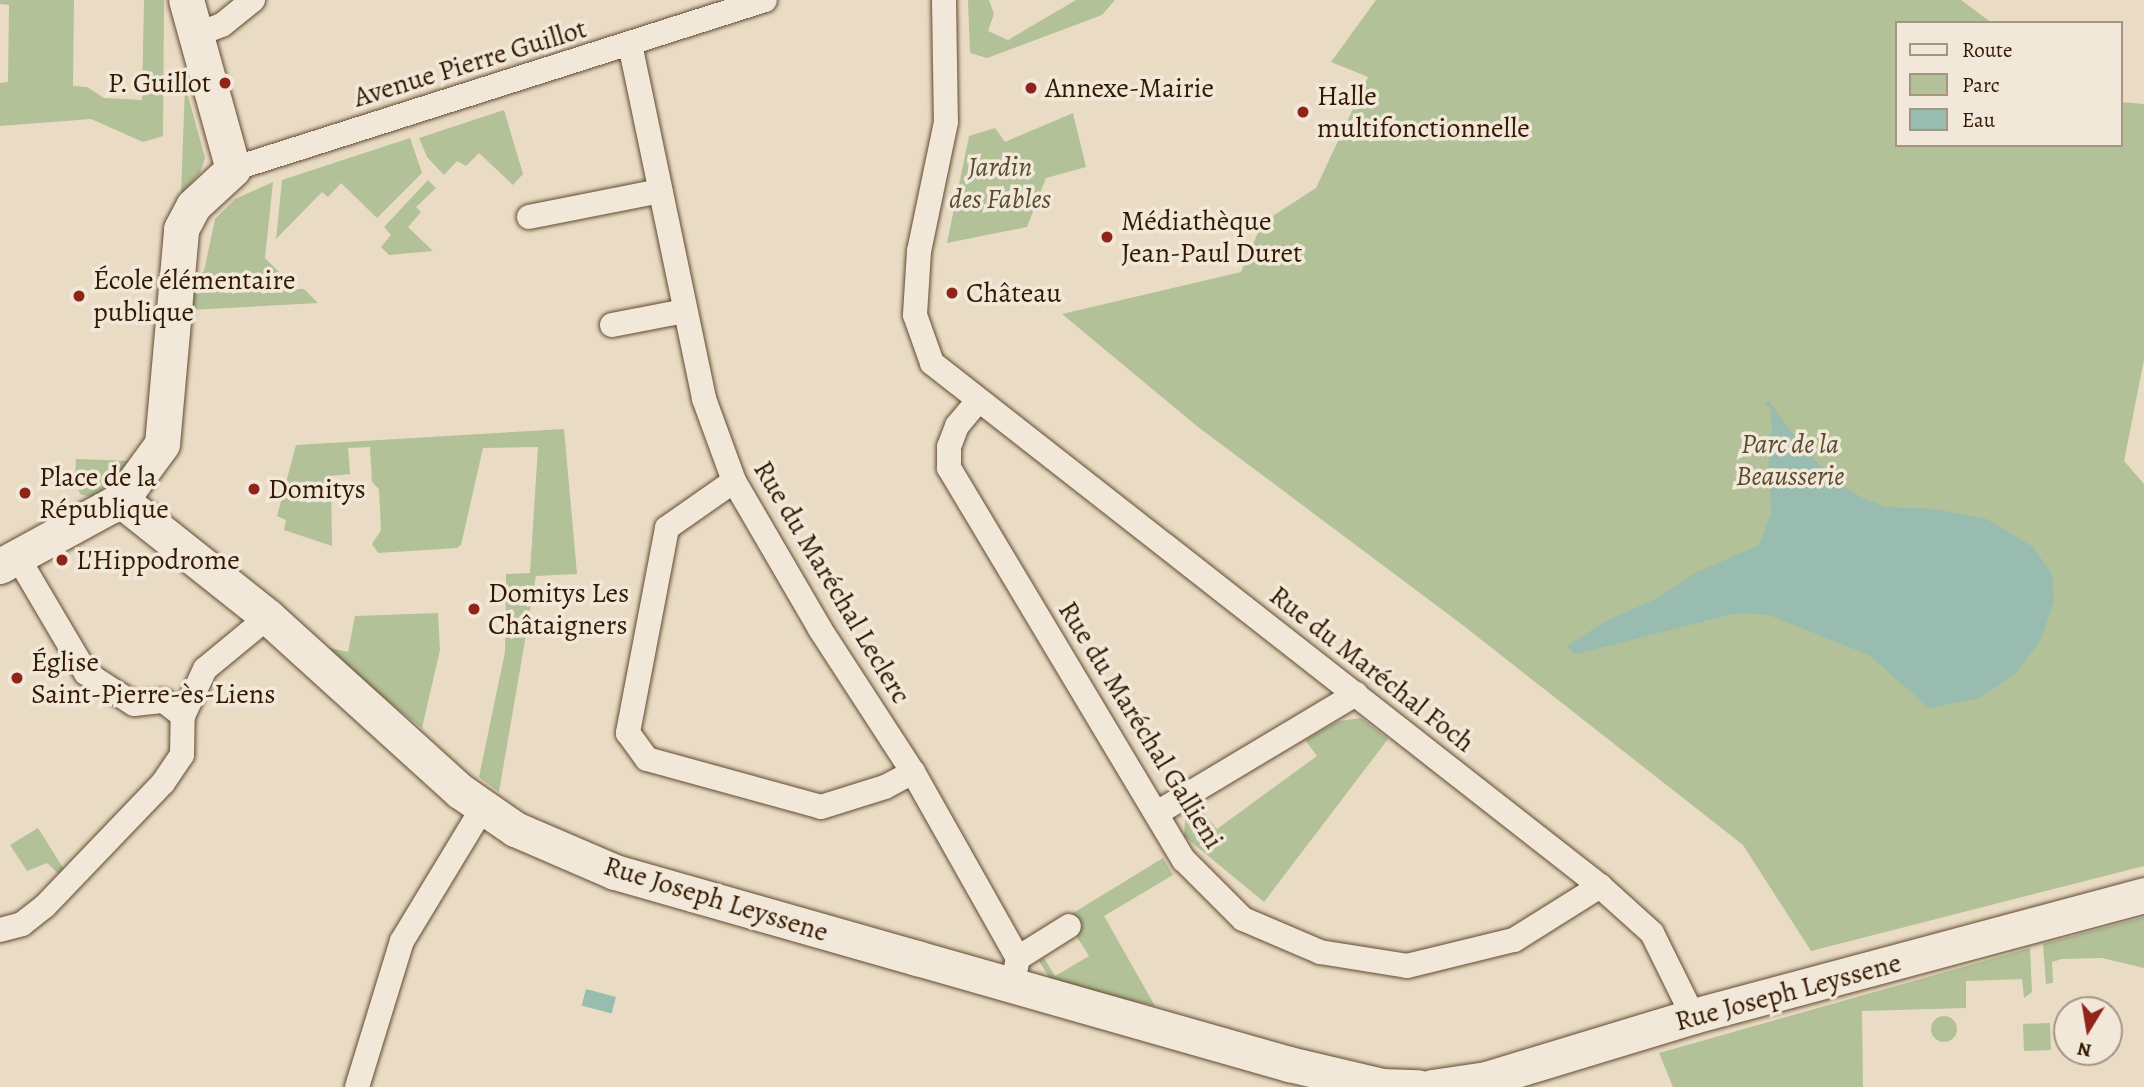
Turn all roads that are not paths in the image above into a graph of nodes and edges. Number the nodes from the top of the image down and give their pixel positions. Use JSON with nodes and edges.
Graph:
{"nodes":[{"id":1,"x":186,"y":0,"type":"edge"},
{"id":2,"x":253,"y":0,"type":"edge"},
{"id":3,"x":944,"y":0,"type":"edge"},
{"id":4,"x":754,"y":2,"type":"edge"},
{"id":5,"x":193,"y":36,"type":"junction"},
{"id":6,"x":630,"y":44,"type":"junction"},
{"id":7,"x":233,"y":169,"type":"junction"},
{"id":8,"x":660,"y":191,"type":"junction"},
{"id":9,"x":528,"y":217,"type":"dead end"},
{"id":10,"x":685,"y":311,"type":"junction"},
{"id":11,"x":612,"y":325,"type":"dead end"},
{"id":12,"x":977,"y":402,"type":"junction"},
{"id":13,"x":734,"y":481,"type":"junction"},
{"id":14,"x":121,"y":500,"type":"junction"},
{"id":15,"x":9,"y":561,"type":"edge"},
{"id":16,"x":268,"y":617,"type":"junction"},
{"id":17,"x":1356,"y":694,"type":"junction"},
{"id":18,"x":183,"y":716,"type":"junction"},
{"id":19,"x":913,"y":772,"type":"junction"},
{"id":20,"x":483,"y":807,"type":"junction"},
{"id":21,"x":1157,"y":813,"type":"junction"},
{"id":22,"x":1600,"y":886,"type":"junction"},
{"id":23,"x":2144,"y":895,"type":"edge"},
{"id":24,"x":1069,"y":926,"type":"dead end"},
{"id":25,"x":0,"y":930,"type":"edge"},
{"id":26,"x":1016,"y":972,"type":"junction"},
{"id":27,"x":1693,"y":1016,"type":"junction"},
{"id":28,"x":1482,"y":1083,"type":"edge"},
{"id":29,"x":357,"y":1087,"type":"edge"},
{"id":30,"x":1418,"y":1087,"type":"edge"},
{"id":31,"x":1432,"y":1087,"type":"edge"}],
"edges":[{"from":1,"to":5,"type":"street"},
{"from":2,"to":5,"type":"street"},
{"from":3,"to":12,"type":"street","name":"Rue du Maréchal Foch"},
{"from":4,"to":6,"type":"street","name":"Avenue Pierre Guillot"},
{"from":5,"to":7,"type":"street"},
{"from":6,"to":7,"type":"street","name":"Avenue Pierre Guillot"},
{"from":6,"to":8,"type":"street","name":"Rue du Maréchal Leclerc"},
{"from":7,"to":14,"type":"street"},
{"from":8,"to":9,"type":"street"},
{"from":8,"to":10,"type":"street","name":"Rue du Maréchal Leclerc"},
{"from":10,"to":11,"type":"street"},
{"from":10,"to":13,"type":"street","name":"Rue du Maréchal Leclerc"},
{"from":12,"to":17,"type":"street","name":"Rue du Maréchal Foch"},
{"from":12,"to":21,"type":"street","name":"Rue du Maréchal Gallieni"},
{"from":13,"to":19,"type":"street","name":"Rue du Maréchal Leclerc"},
{"from":13,"to":19,"type":"street"},
{"from":14,"to":15,"type":"street"},
{"from":14,"to":16,"type":"street","name":"Rue Joseph Leyssene"},
{"from":15,"to":18,"type":"street"},
{"from":16,"to":18,"type":"street"},
{"from":16,"to":20,"type":"street","name":"Rue Joseph Leyssene"},
{"from":17,"to":21,"type":"street"},
{"from":17,"to":22,"type":"street","name":"Rue du Maréchal Foch"},
{"from":18,"to":25,"type":"street"},
{"from":19,"to":26,"type":"street","name":"Rue du Maréchal Leclerc"},
{"from":20,"to":26,"type":"street","name":"Rue Joseph Leyssene"},
{"from":20,"to":29,"type":"street"},
{"from":21,"to":22,"type":"street","name":"Rue du Maréchal Gallieni"},
{"from":22,"to":27,"type":"street","name":"Rue du Maréchal Foch"},
{"from":23,"to":27,"type":"street","name":"Rue Joseph Leyssene"},
{"from":24,"to":26,"type":"street"},
{"from":26,"to":30,"type":"street","name":"Rue Joseph Leyssene"},
{"from":27,"to":28,"type":"street","name":"Rue Joseph Leyssene"},
{"from":28,"to":31,"type":"street","name":"Rue Joseph Leyssene"}]}
